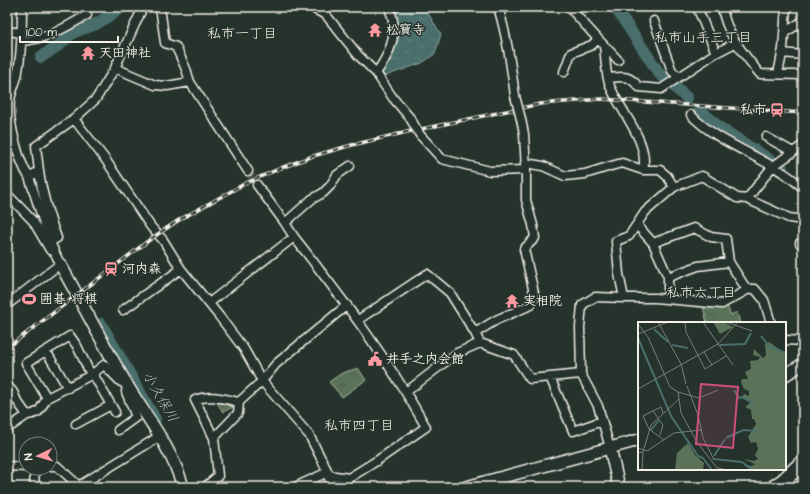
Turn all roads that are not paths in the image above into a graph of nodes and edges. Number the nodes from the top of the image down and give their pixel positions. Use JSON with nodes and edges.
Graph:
{"nodes":[{"id":1,"x":22,"y":7,"type":"edge"},
{"id":2,"x":143,"y":7,"type":"edge"},
{"id":3,"x":159,"y":7,"type":"edge"},
{"id":4,"x":310,"y":7,"type":"edge"},
{"id":5,"x":389,"y":7,"type":"edge"},
{"id":6,"x":498,"y":7,"type":"edge"},
{"id":7,"x":569,"y":7,"type":"edge"},
{"id":8,"x":697,"y":7,"type":"edge"},
{"id":9,"x":722,"y":7,"type":"edge"},
{"id":10,"x":786,"y":7,"type":"edge"},
{"id":11,"x":87,"y":16,"type":"dead end"},
{"id":12,"x":654,"y":21,"type":"dead end"},
{"id":13,"x":803,"y":21,"type":"edge"},
{"id":14,"x":7,"y":31,"type":"edge"},
{"id":15,"x":784,"y":33,"type":"junction"},
{"id":16,"x":22,"y":37,"type":"junction"},
{"id":17,"x":598,"y":39,"type":"junction"},
{"id":18,"x":736,"y":43,"type":"junction"},
{"id":19,"x":604,"y":46,"type":"junction"},
{"id":20,"x":716,"y":53,"type":"junction"},
{"id":21,"x":782,"y":53,"type":"junction"},
{"id":22,"x":803,"y":55,"type":"edge"},
{"id":23,"x":618,"y":60,"type":"dead end"},
{"id":24,"x":115,"y":68,"type":"junction"},
{"id":25,"x":564,"y":72,"type":"dead end"},
{"id":26,"x":376,"y":73,"type":"junction"},
{"id":27,"x":778,"y":74,"type":"junction"},
{"id":28,"x":803,"y":75,"type":"edge"},
{"id":29,"x":679,"y":77,"type":"junction"},
{"id":30,"x":608,"y":78,"type":"junction"},
{"id":31,"x":190,"y":82,"type":"junction"},
{"id":32,"x":8,"y":115,"type":"edge"},
{"id":33,"x":691,"y":115,"type":"dead end"},
{"id":34,"x":74,"y":119,"type":"junction"},
{"id":35,"x":766,"y":137,"type":"dead end"},
{"id":36,"x":800,"y":150,"type":"edge"},
{"id":37,"x":775,"y":165,"type":"junction"},
{"id":38,"x":350,"y":166,"type":"dead end"},
{"id":39,"x":526,"y":166,"type":"junction"},
{"id":40,"x":642,"y":170,"type":"junction"},
{"id":41,"x":40,"y":171,"type":"junction"},
{"id":42,"x":248,"y":171,"type":"tunnel mouth"},
{"id":43,"x":29,"y":177,"type":"junction"},
{"id":44,"x":257,"y":185,"type":"tunnel mouth"},
{"id":45,"x":674,"y":187,"type":"junction"},
{"id":46,"x":803,"y":188,"type":"edge"},
{"id":47,"x":7,"y":194,"type":"edge"},
{"id":48,"x":747,"y":199,"type":"junction"},
{"id":49,"x":803,"y":220,"type":"edge"},
{"id":50,"x":285,"y":223,"type":"junction"},
{"id":51,"x":637,"y":226,"type":"junction"},
{"id":52,"x":294,"y":237,"type":"junction"},
{"id":53,"x":50,"y":242,"type":"junction"},
{"id":54,"x":654,"y":243,"type":"junction"},
{"id":55,"x":57,"y":259,"type":"junction"},
{"id":56,"x":729,"y":262,"type":"junction"},
{"id":57,"x":181,"y":270,"type":"junction"},
{"id":58,"x":668,"y":277,"type":"junction"},
{"id":59,"x":747,"y":290,"type":"junction"},
{"id":60,"x":624,"y":298,"type":"junction"},
{"id":61,"x":668,"y":299,"type":"junction"},
{"id":62,"x":208,"y":303,"type":"junction"},
{"id":63,"x":7,"y":305,"type":"edge"},
{"id":64,"x":348,"y":305,"type":"junction"},
{"id":65,"x":123,"y":310,"type":"dead end"},
{"id":66,"x":358,"y":320,"type":"junction"},
{"id":67,"x":771,"y":322,"type":"edge"},
{"id":68,"x":475,"y":333,"type":"junction"},
{"id":69,"x":786,"y":340,"type":"edge"},
{"id":70,"x":803,"y":341,"type":"edge"},
{"id":71,"x":480,"y":343,"type":"junction"},
{"id":72,"x":46,"y":351,"type":"junction"},
{"id":73,"x":803,"y":364,"type":"edge"},
{"id":74,"x":92,"y":374,"type":"junction"},
{"id":75,"x":581,"y":374,"type":"junction"},
{"id":76,"x":786,"y":374,"type":"edge"},
{"id":77,"x":550,"y":377,"type":"junction"},
{"id":78,"x":262,"y":380,"type":"junction"},
{"id":79,"x":127,"y":384,"type":"junction"},
{"id":80,"x":7,"y":385,"type":"edge"},
{"id":81,"x":68,"y":388,"type":"junction"},
{"id":82,"x":406,"y":392,"type":"junction"},
{"id":83,"x":47,"y":398,"type":"junction"},
{"id":84,"x":239,"y":402,"type":"junction"},
{"id":85,"x":27,"y":415,"type":"junction"},
{"id":86,"x":602,"y":421,"type":"junction"},
{"id":87,"x":76,"y":424,"type":"dead end"},
{"id":88,"x":120,"y":426,"type":"dead end"},
{"id":89,"x":7,"y":429,"type":"edge"},
{"id":90,"x":160,"y":436,"type":"junction"},
{"id":91,"x":214,"y":438,"type":"junction"},
{"id":92,"x":638,"y":440,"type":"edge"},
{"id":93,"x":610,"y":448,"type":"junction"},
{"id":94,"x":803,"y":462,"type":"edge"},
{"id":95,"x":7,"y":466,"type":"edge"},
{"id":96,"x":58,"y":466,"type":"edge"},
{"id":97,"x":18,"y":467,"type":"edge"},
{"id":98,"x":328,"y":474,"type":"junction"},
{"id":99,"x":35,"y":476,"type":"edge"},
{"id":100,"x":80,"y":486,"type":"edge"},
{"id":101,"x":34,"y":487,"type":"edge"},
{"id":102,"x":183,"y":487,"type":"edge"},
{"id":103,"x":205,"y":487,"type":"edge"},
{"id":104,"x":295,"y":487,"type":"edge"},
{"id":105,"x":331,"y":487,"type":"edge"},
{"id":106,"x":466,"y":487,"type":"edge"},
{"id":107,"x":619,"y":487,"type":"edge"},
{"id":108,"x":774,"y":487,"type":"edge"}],
"edges":[{"from":1,"to":16,"type":"street"},
{"from":2,"to":24,"type":"street"},
{"from":3,"to":31,"type":"street"},
{"from":4,"to":26,"type":"street"},
{"from":5,"to":26,"type":"street"},
{"from":6,"to":39,"type":"street","bridge":true},
{"from":7,"to":17,"type":"street"},
{"from":8,"to":20,"type":"street"},
{"from":9,"to":18,"type":"street"},
{"from":10,"to":15,"type":"street"},
{"from":11,"to":16,"type":"street"},
{"from":12,"to":29,"type":"street"},
{"from":13,"to":15,"type":"street"},
{"from":14,"to":16,"type":"street"},
{"from":15,"to":21,"type":"street"},
{"from":16,"to":32,"type":"street"},
{"from":17,"to":19,"type":"street"},
{"from":17,"to":25,"type":"street"},
{"from":18,"to":20,"type":"street"},
{"from":18,"to":27,"type":"street"},
{"from":19,"to":23,"type":"street"},
{"from":19,"to":30,"type":"street"},
{"from":20,"to":29,"type":"street"},
{"from":21,"to":22,"type":"street"},
{"from":21,"to":27,"type":"street"},
{"from":24,"to":31,"type":"street"},
{"from":24,"to":34,"type":"street"},
{"from":26,"to":39,"type":"street","bridge":true},
{"from":27,"to":28,"type":"street"},
{"from":29,"to":30,"type":"street"},
{"from":30,"to":40,"type":"street"},
{"from":31,"to":42,"type":"street"},
{"from":32,"to":43,"type":"street"},
{"from":33,"to":37,"type":"street"},
{"from":34,"to":41,"type":"street"},
{"from":34,"to":57,"type":"street"},
{"from":35,"to":36,"type":"street"},
{"from":36,"to":37,"type":"street"},
{"from":37,"to":46,"type":"street"},
{"from":37,"to":48,"type":"street"},
{"from":38,"to":50,"type":"street"},
{"from":39,"to":40,"type":"street"},
{"from":39,"to":68,"type":"street"},
{"from":40,"to":45,"type":"street"},
{"from":41,"to":43,"type":"street"},
{"from":41,"to":53,"type":"street"},
{"from":43,"to":53,"type":"street"},
{"from":44,"to":50,"type":"street"},
{"from":45,"to":48,"type":"street"},
{"from":45,"to":51,"type":"street"},
{"from":47,"to":55,"type":"street"},
{"from":48,"to":49,"type":"street"},
{"from":50,"to":52,"type":"street"},
{"from":51,"to":54,"type":"street"},
{"from":51,"to":60,"type":"street"},
{"from":52,"to":62,"type":"street"},
{"from":52,"to":64,"type":"street"},
{"from":53,"to":55,"type":"street"},
{"from":54,"to":56,"type":"street"},
{"from":54,"to":58,"type":"street"},
{"from":55,"to":63,"type":"street"},
{"from":55,"to":79,"type":"street"},
{"from":56,"to":58,"type":"street"},
{"from":56,"to":59,"type":"street"},
{"from":57,"to":62,"type":"street"},
{"from":57,"to":65,"type":"street"},
{"from":58,"to":61,"type":"street"},
{"from":59,"to":61,"type":"street"},
{"from":59,"to":67,"type":"street"},
{"from":60,"to":61,"type":"street"},
{"from":60,"to":75,"type":"street"},
{"from":62,"to":78,"type":"street"},
{"from":64,"to":66,"type":"street"},
{"from":64,"to":78,"type":"street"},
{"from":66,"to":68,"type":"street"},
{"from":66,"to":82,"type":"street"},
{"from":68,"to":71,"type":"street"},
{"from":69,"to":70,"type":"street"},
{"from":71,"to":77,"type":"street"},
{"from":71,"to":82,"type":"street"},
{"from":72,"to":74,"type":"street"},
{"from":72,"to":81,"type":"street"},
{"from":72,"to":83,"type":"street"},
{"from":73,"to":76,"type":"street"},
{"from":74,"to":79,"type":"street"},
{"from":74,"to":81,"type":"street"},
{"from":74,"to":87,"type":"street"},
{"from":75,"to":77,"type":"street"},
{"from":75,"to":86,"type":"street"},
{"from":77,"to":86,"type":"street"},
{"from":78,"to":84,"type":"street"},
{"from":78,"to":98,"type":"street"},
{"from":79,"to":88,"type":"street"},
{"from":79,"to":90,"type":"street"},
{"from":80,"to":85,"type":"street"},
{"from":81,"to":83,"type":"street"},
{"from":82,"to":98,"type":"street"},
{"from":83,"to":85,"type":"street"},
{"from":84,"to":91,"type":"street"},
{"from":84,"to":91,"type":"street"},
{"from":85,"to":89,"type":"street"},
{"from":86,"to":93,"type":"street"},
{"from":90,"to":100,"type":"street"},
{"from":90,"to":102,"type":"street"},
{"from":91,"to":103,"type":"street"},
{"from":92,"to":93,"type":"street"},
{"from":93,"to":106,"type":"street"},
{"from":93,"to":107,"type":"street"},
{"from":94,"to":108,"type":"highway"},
{"from":95,"to":97,"type":"street"},
{"from":96,"to":100,"type":"street"},
{"from":98,"to":104,"type":"street"},
{"from":98,"to":105,"type":"street"},
{"from":99,"to":101,"type":"street"}]}
